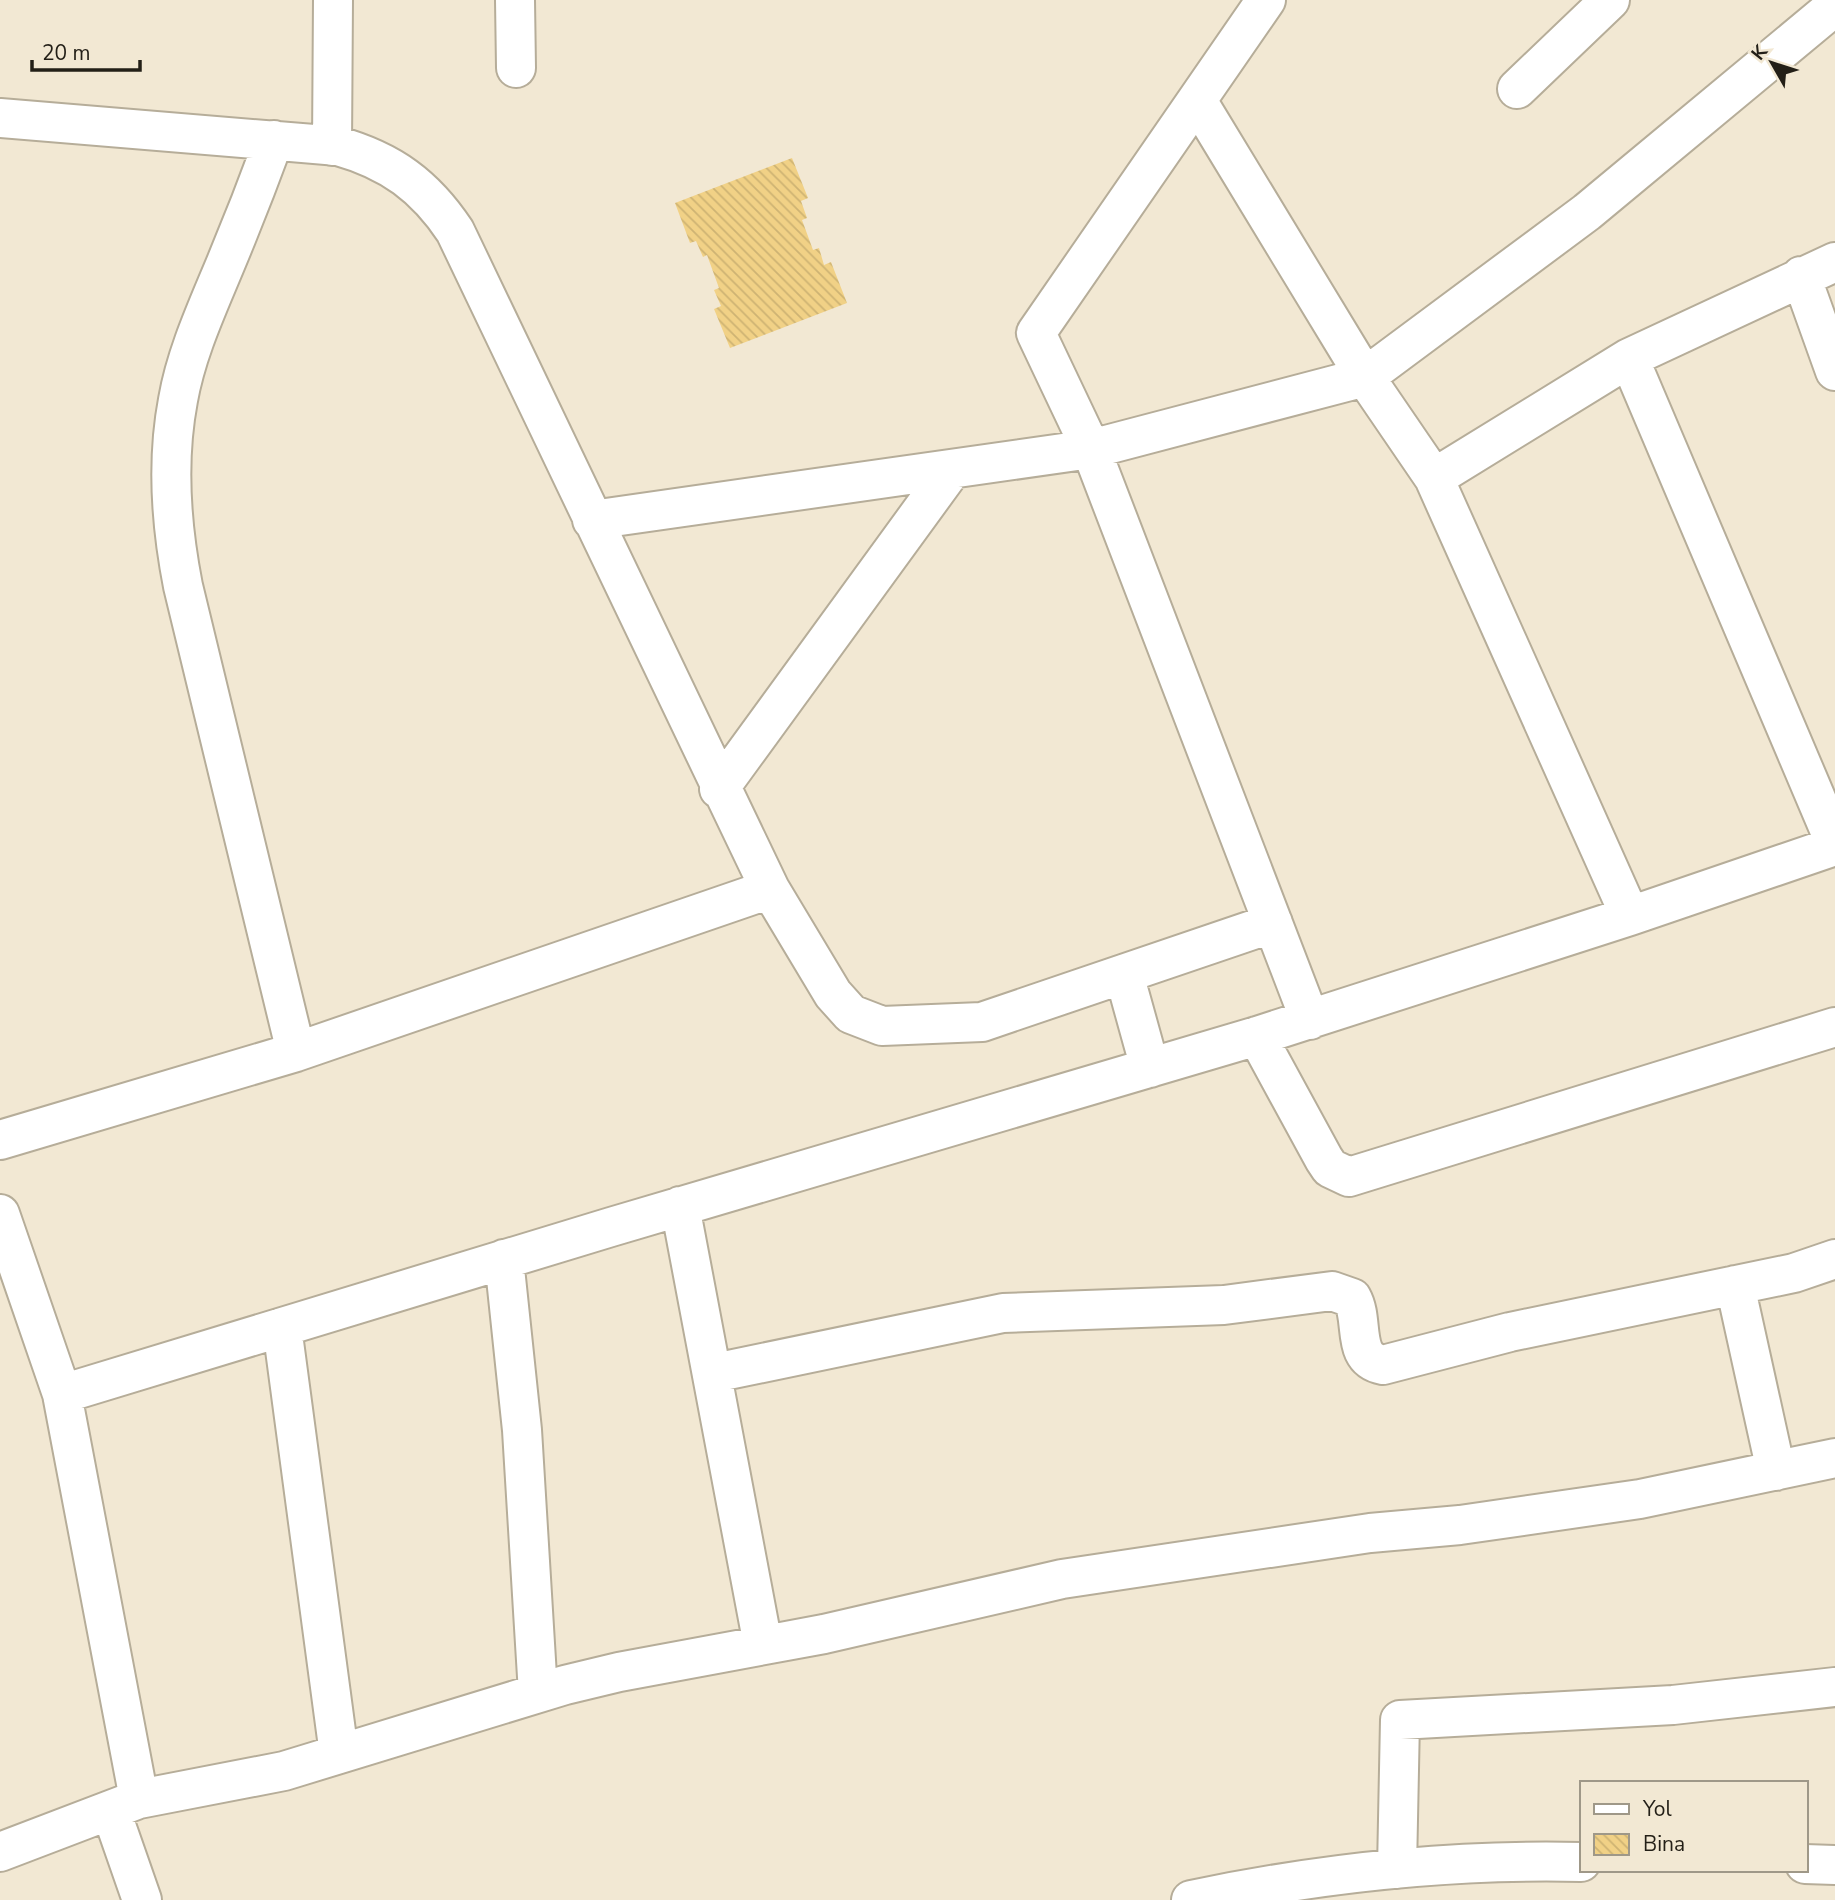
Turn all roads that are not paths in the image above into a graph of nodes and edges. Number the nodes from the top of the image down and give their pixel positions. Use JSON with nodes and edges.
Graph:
{"nodes":[{"id":1,"x":333,"y":0,"type":"edge"},
{"id":2,"x":515,"y":0,"type":"edge"},
{"id":3,"x":1266,"y":0,"type":"edge"},
{"id":4,"x":1610,"y":0,"type":"edge"},
{"id":5,"x":1835,"y":6,"type":"edge"},
{"id":6,"x":516,"y":68,"type":"dead end"},
{"id":7,"x":1517,"y":89,"type":"dead end"},
{"id":8,"x":1198,"y":102,"type":"junction"},
{"id":9,"x":0,"y":118,"type":"edge"},
{"id":10,"x":274,"y":140,"type":"junction"},
{"id":11,"x":332,"y":146,"type":"junction"},
{"id":12,"x":1818,"y":269,"type":"edge"},
{"id":13,"x":1629,"y":358,"type":"junction"},
{"id":14,"x":1835,"y":371,"type":"edge"},
{"id":15,"x":1365,"y":377,"type":"junction"},
{"id":16,"x":1091,"y":449,"type":"junction"},
{"id":17,"x":953,"y":469,"type":"junction"},
{"id":18,"x":1434,"y":478,"type":"junction"},
{"id":19,"x":592,"y":520,"type":"junction"},
{"id":20,"x":719,"y":789,"type":"junction"},
{"id":21,"x":1835,"y":844,"type":"edge"},
{"id":22,"x":770,"y":889,"type":"junction"},
{"id":23,"x":1630,"y":916,"type":"junction"},
{"id":24,"x":1273,"y":923,"type":"junction"},
{"id":25,"x":1124,"y":974,"type":"junction"},
{"id":26,"x":1310,"y":1020,"type":"junction"},
{"id":27,"x":1835,"y":1027,"type":"edge"},
{"id":28,"x":1257,"y":1036,"type":"junction"},
{"id":29,"x":296,"y":1052,"type":"junction"},
{"id":30,"x":1150,"y":1068,"type":"junction"},
{"id":31,"x":0,"y":1140,"type":"edge"},
{"id":32,"x":680,"y":1206,"type":"junction"},
{"id":33,"x":0,"y":1214,"type":"edge"},
{"id":34,"x":504,"y":1259,"type":"junction"},
{"id":35,"x":1835,"y":1259,"type":"edge"},
{"id":36,"x":1735,"y":1285,"type":"junction"},
{"id":37,"x":282,"y":1327,"type":"junction"},
{"id":38,"x":714,"y":1373,"type":"junction"},
{"id":39,"x":62,"y":1394,"type":"junction"},
{"id":40,"x":1835,"y":1458,"type":"edge"},
{"id":41,"x":1776,"y":1471,"type":"junction"},
{"id":42,"x":763,"y":1645,"type":"junction"},
{"id":43,"x":1835,"y":1686,"type":"edge"},
{"id":44,"x":538,"y":1693,"type":"junction"},
{"id":45,"x":339,"y":1754,"type":"junction"},
{"id":46,"x":125,"y":1805,"type":"junction"},
{"id":47,"x":2,"y":1845,"type":"edge"},
{"id":48,"x":1580,"y":1862,"type":"edge"},
{"id":49,"x":1807,"y":1864,"type":"edge"},
{"id":50,"x":1835,"y":1864,"type":"edge"},
{"id":51,"x":1397,"y":1869,"type":"junction"},
{"id":52,"x":142,"y":1900,"type":"edge"},
{"id":53,"x":1191,"y":1900,"type":"edge"}],
"edges":[{"from":1,"to":11,"type":"street"},
{"from":2,"to":6,"type":"street"},
{"from":3,"to":8,"type":"street"},
{"from":4,"to":7,"type":"street"},
{"from":5,"to":15,"type":"street"},
{"from":8,"to":15,"type":"street"},
{"from":8,"to":16,"type":"street"},
{"from":9,"to":10,"type":"street"},
{"from":10,"to":11,"type":"street"},
{"from":10,"to":29,"type":"street"},
{"from":11,"to":19,"type":"street"},
{"from":12,"to":13,"type":"street"},
{"from":12,"to":14,"type":"street"},
{"from":13,"to":18,"type":"street"},
{"from":13,"to":21,"type":"street"},
{"from":15,"to":16,"type":"street"},
{"from":15,"to":18,"type":"street"},
{"from":16,"to":17,"type":"street"},
{"from":16,"to":24,"type":"street"},
{"from":17,"to":19,"type":"street"},
{"from":17,"to":20,"type":"street"},
{"from":18,"to":23,"type":"street"},
{"from":19,"to":20,"type":"street"},
{"from":20,"to":22,"type":"street"},
{"from":21,"to":23,"type":"street"},
{"from":22,"to":25,"type":"street"},
{"from":22,"to":29,"type":"street"},
{"from":23,"to":26,"type":"street"},
{"from":24,"to":25,"type":"street"},
{"from":24,"to":26,"type":"street"},
{"from":25,"to":30,"type":"street"},
{"from":26,"to":28,"type":"street"},
{"from":27,"to":28,"type":"street"},
{"from":28,"to":30,"type":"street"},
{"from":29,"to":31,"type":"street"},
{"from":30,"to":32,"type":"street"},
{"from":32,"to":34,"type":"street"},
{"from":32,"to":38,"type":"street"},
{"from":33,"to":39,"type":"street"},
{"from":34,"to":37,"type":"street"},
{"from":34,"to":44,"type":"street"},
{"from":35,"to":36,"type":"street"},
{"from":36,"to":38,"type":"street"},
{"from":36,"to":41,"type":"street"},
{"from":37,"to":39,"type":"street"},
{"from":37,"to":45,"type":"street"},
{"from":38,"to":42,"type":"street"},
{"from":39,"to":46,"type":"street"},
{"from":40,"to":41,"type":"street"},
{"from":41,"to":42,"type":"street"},
{"from":42,"to":44,"type":"street"},
{"from":43,"to":51,"type":"street"},
{"from":44,"to":45,"type":"street"},
{"from":45,"to":46,"type":"street"},
{"from":46,"to":47,"type":"street"},
{"from":46,"to":52,"type":"street"},
{"from":48,"to":51,"type":"street"},
{"from":49,"to":50,"type":"street"},
{"from":51,"to":53,"type":"street"}]}
